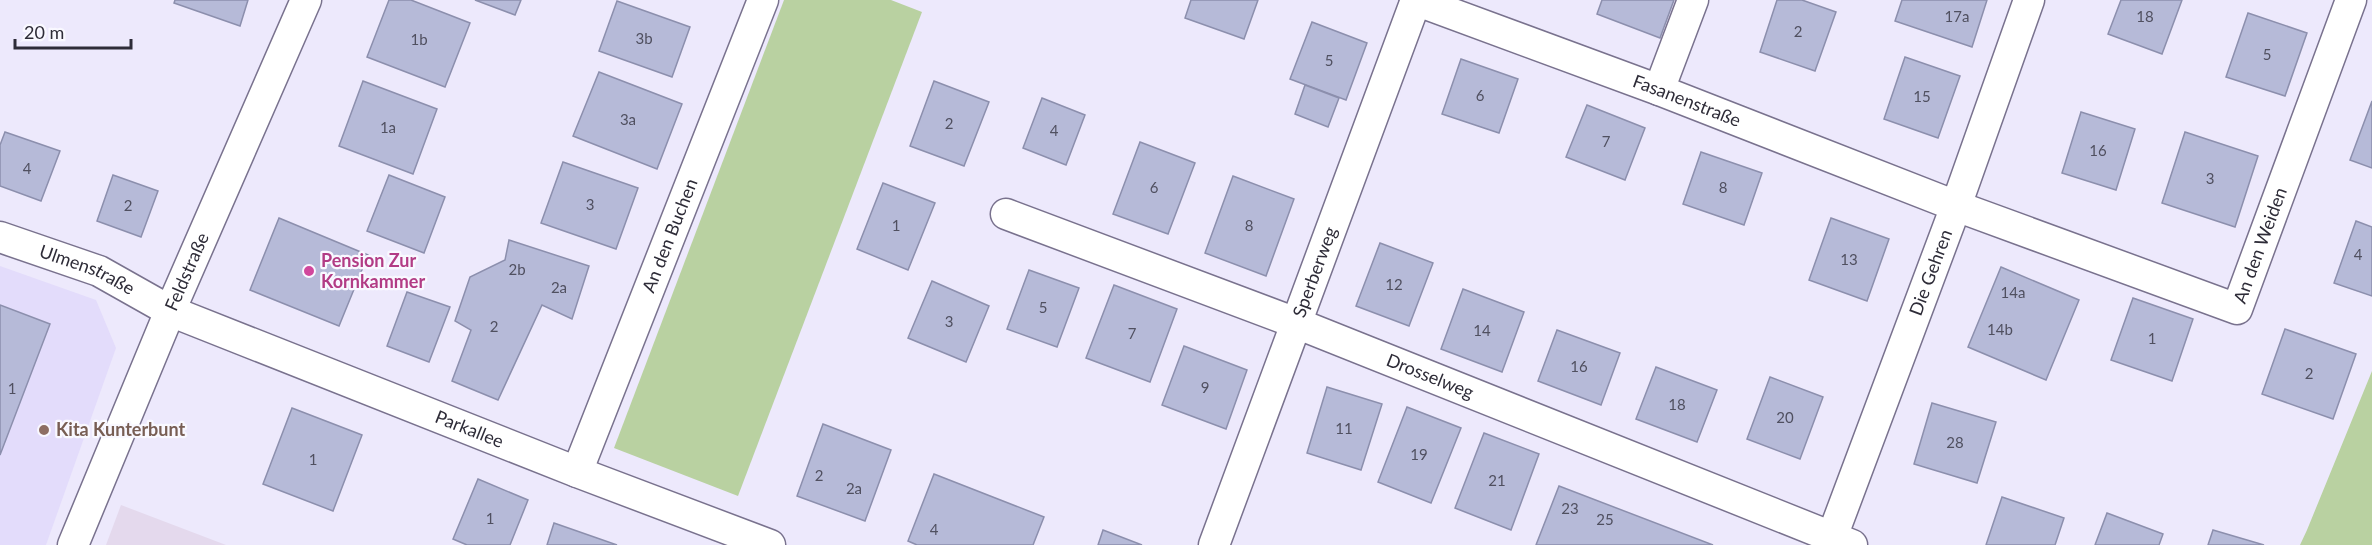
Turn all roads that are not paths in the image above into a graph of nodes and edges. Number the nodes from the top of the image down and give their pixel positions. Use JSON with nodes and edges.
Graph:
{"nodes":[{"id":1,"x":306,"y":0,"type":"edge"},
{"id":2,"x":763,"y":0,"type":"edge"},
{"id":3,"x":1416,"y":0,"type":"edge"},
{"id":4,"x":1693,"y":0,"type":"edge"},
{"id":5,"x":2029,"y":0,"type":"edge"},
{"id":6,"x":2351,"y":0,"type":"edge"},
{"id":7,"x":1659,"y":90,"type":"junction"},
{"id":8,"x":1956,"y":206,"type":"junction"},
{"id":9,"x":1006,"y":214,"type":"dead end"},
{"id":10,"x":0,"y":237,"type":"edge"},
{"id":11,"x":170,"y":311,"type":"junction"},
{"id":12,"x":1296,"y":323,"type":"junction"},
{"id":13,"x":577,"y":472,"type":"junction"},
{"id":14,"x":1838,"y":542,"type":"edge"},
{"id":15,"x":73,"y":545,"type":"edge"},
{"id":16,"x":770,"y":545,"type":"edge"},
{"id":17,"x":1214,"y":545,"type":"edge"}],
"edges":[{"from":1,"to":11,"type":"street","name":"Feldstraße"},
{"from":2,"to":13,"type":"street","name":"An den Buchen"},
{"from":3,"to":7,"type":"street","name":"Fasanenstraße"},
{"from":3,"to":12,"type":"street","name":"Sperberweg"},
{"from":4,"to":7,"type":"street"},
{"from":5,"to":8,"type":"street","name":"Die Gehren"},
{"from":6,"to":8,"type":"street","name":"An den Weiden"},
{"from":7,"to":8,"type":"street","name":"Fasanenstraße"},
{"from":8,"to":14,"type":"street","name":"Die Gehren"},
{"from":9,"to":12,"type":"street","name":"Drosselweg"},
{"from":10,"to":11,"type":"street","name":"Ulmenstraße"},
{"from":11,"to":13,"type":"street","name":"Parkallee"},
{"from":11,"to":15,"type":"street","name":"Feldstraße"},
{"from":12,"to":14,"type":"street","name":"Drosselweg"},
{"from":12,"to":17,"type":"street","name":"Sperberweg"},
{"from":13,"to":16,"type":"street","name":"Parkallee"}]}
